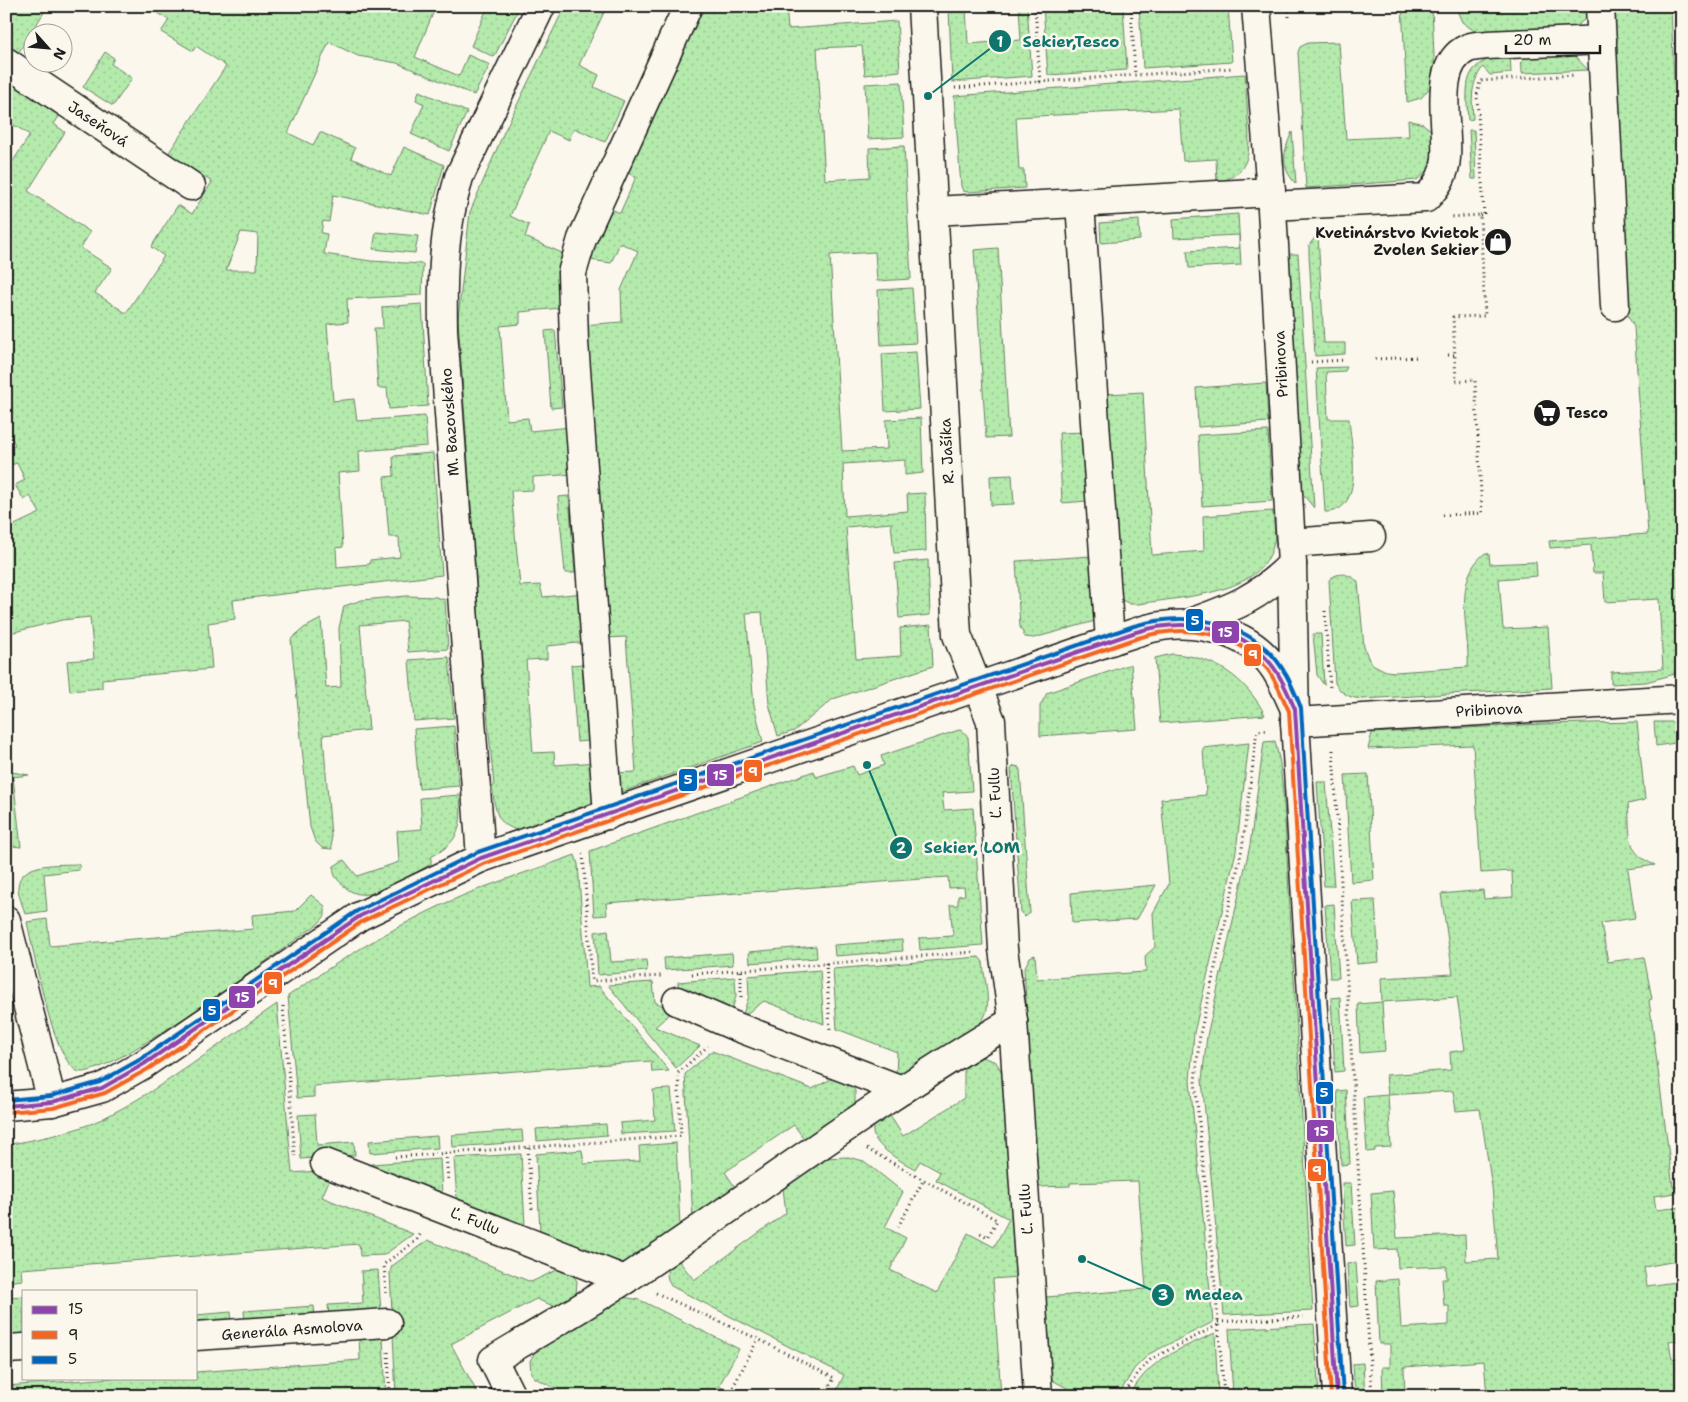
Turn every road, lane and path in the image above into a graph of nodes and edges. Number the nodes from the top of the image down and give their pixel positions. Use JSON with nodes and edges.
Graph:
{"nodes":[{"id":1,"x":541,"y":6,"type":"edge"},
{"id":2,"x":688,"y":6,"type":"edge"},
{"id":3,"x":922,"y":6,"type":"edge"},
{"id":4,"x":1035,"y":6,"type":"edge"},
{"id":5,"x":1131,"y":6,"type":"edge"},
{"id":6,"x":1256,"y":6,"type":"edge"},
{"id":7,"x":1600,"y":6,"type":"edge"},
{"id":8,"x":1602,"y":40,"type":"junction"},
{"id":9,"x":6,"y":62,"type":"edge"},
{"id":10,"x":1239,"y":68,"type":"dead end"},
{"id":11,"x":1603,"y":74,"type":"junction"},
{"id":12,"x":1135,"y":75,"type":"junction"},
{"id":13,"x":1040,"y":82,"type":"junction"},
{"id":14,"x":947,"y":89,"type":"dead end"},
{"id":15,"x":191,"y":186,"type":"dead end"},
{"id":16,"x":1272,"y":199,"type":"junction"},
{"id":17,"x":1080,"y":203,"type":"junction"},
{"id":18,"x":934,"y":211,"type":"junction"},
{"id":19,"x":1480,"y":215,"type":"junction"},
{"id":20,"x":1450,"y":217,"type":"dead end"},
{"id":21,"x":1615,"y":306,"type":"dead end"},
{"id":22,"x":1455,"y":355,"type":"junction"},
{"id":23,"x":1448,"y":356,"type":"dead end"},
{"id":24,"x":1419,"y":357,"type":"dead end"},
{"id":25,"x":1375,"y":359,"type":"dead end"},
{"id":26,"x":1345,"y":360,"type":"dead end"},
{"id":27,"x":1310,"y":362,"type":"dead end"},
{"id":28,"x":1443,"y":515,"type":"dead end"},
{"id":29,"x":1371,"y":537,"type":"dead end"},
{"id":30,"x":1292,"y":554,"type":"junction"},
{"id":31,"x":1326,"y":622,"type":"dead end"},
{"id":32,"x":1185,"y":625,"type":"junction"},
{"id":33,"x":1110,"y":641,"type":"junction"},
{"id":34,"x":979,"y":686,"type":"junction"},
{"id":35,"x":1330,"y":693,"type":"dead end"},
{"id":36,"x":1682,"y":699,"type":"edge"},
{"id":37,"x":1287,"y":718,"type":"junction"},
{"id":38,"x":1333,"y":749,"type":"dead end"},
{"id":39,"x":608,"y":815,"type":"junction"},
{"id":40,"x":580,"y":846,"type":"dead end"},
{"id":41,"x":481,"y":858,"type":"junction"},
{"id":42,"x":6,"y":920,"type":"edge"},
{"id":43,"x":1003,"y":949,"type":"junction"},
{"id":44,"x":826,"y":963,"type":"junction"},
{"id":45,"x":691,"y":974,"type":"dead end"},
{"id":46,"x":662,"y":976,"type":"dead end"},
{"id":47,"x":282,"y":998,"type":"dead end"},
{"id":48,"x":677,"y":1001,"type":"dead end"},
{"id":49,"x":1013,"y":1021,"type":"junction"},
{"id":50,"x":732,"y":1025,"type":"junction"},
{"id":51,"x":831,"y":1063,"type":"junction"},
{"id":52,"x":902,"y":1090,"type":"junction"},
{"id":53,"x":52,"y":1102,"type":"junction"},
{"id":54,"x":6,"y":1106,"type":"edge"},
{"id":55,"x":842,"y":1132,"type":"junction"},
{"id":56,"x":528,"y":1148,"type":"junction"},
{"id":57,"x":390,"y":1158,"type":"dead end"},
{"id":58,"x":325,"y":1163,"type":"joint"},
{"id":59,"x":923,"y":1181,"type":"junction"},
{"id":60,"x":898,"y":1227,"type":"dead end"},
{"id":61,"x":978,"y":1232,"type":"dead end"},
{"id":62,"x":533,"y":1242,"type":"junction"},
{"id":63,"x":625,"y":1280,"type":"junction"},
{"id":64,"x":1304,"y":1317,"type":"dead end"},
{"id":65,"x":387,"y":1323,"type":"dead end"},
{"id":66,"x":1218,"y":1324,"type":"junction"},
{"id":67,"x":198,"y":1336,"type":"edge"},
{"id":68,"x":758,"y":1339,"type":"junction"},
{"id":69,"x":22,"y":1348,"type":"edge"},
{"id":70,"x":6,"y":1349,"type":"edge"},
{"id":71,"x":733,"y":1387,"type":"dead end"},
{"id":72,"x":813,"y":1390,"type":"dead end"},
{"id":73,"x":510,"y":1396,"type":"edge"},
{"id":74,"x":1038,"y":1396,"type":"edge"},
{"id":75,"x":1123,"y":1396,"type":"edge"},
{"id":76,"x":1224,"y":1396,"type":"edge"},
{"id":77,"x":1337,"y":1396,"type":"edge"},
{"id":78,"x":1372,"y":1396,"type":"edge"}],
"edges":[{"from":1,"to":41,"type":"street","name":"M. Bazovského"},
{"from":2,"to":39,"type":"street"},
{"from":3,"to":18,"type":"street","name":"R. Jašíka"},
{"from":4,"to":13,"type":"path"},
{"from":5,"to":12,"type":"path"},
{"from":6,"to":16,"type":"street","name":"Pribinova"},
{"from":7,"to":8,"type":"street"},
{"from":8,"to":11,"type":"street"},
{"from":8,"to":16,"type":"street"},
{"from":9,"to":15,"type":"street","name":"Jaseňová"},
{"from":10,"to":12,"type":"path"},
{"from":11,"to":19,"type":"path"},
{"from":11,"to":21,"type":"street"},
{"from":12,"to":13,"type":"path"},
{"from":13,"to":14,"type":"path"},
{"from":16,"to":17,"type":"street"},
{"from":16,"to":30,"type":"street","name":"Pribinova"},
{"from":17,"to":18,"type":"street"},
{"from":17,"to":33,"type":"street"},
{"from":18,"to":34,"type":"street","name":"R. Jašíka"},
{"from":19,"to":20,"type":"path"},
{"from":19,"to":22,"type":"path"},
{"from":22,"to":23,"type":"path"},
{"from":22,"to":28,"type":"path"},
{"from":24,"to":25,"type":"path"},
{"from":26,"to":27,"type":"path"},
{"from":29,"to":30,"type":"street"},
{"from":30,"to":32,"type":"street"},
{"from":30,"to":37,"type":"street","name":"Pribinova"},
{"from":31,"to":35,"type":"path"},
{"from":32,"to":33,"type":"street"},
{"from":32,"to":37,"type":"street"},
{"from":33,"to":34,"type":"street"},
{"from":34,"to":39,"type":"street"},
{"from":34,"to":43,"type":"street","name":"Ľ. Fullu"},
{"from":36,"to":37,"type":"street","name":"Pribinova"},
{"from":37,"to":66,"type":"path"},
{"from":37,"to":77,"type":"street","name":"Pribinova"},
{"from":38,"to":78,"type":"path"},
{"from":39,"to":41,"type":"street"},
{"from":40,"to":46,"type":"path"},
{"from":41,"to":53,"type":"street"},
{"from":42,"to":53,"type":"street"},
{"from":43,"to":44,"type":"path"},
{"from":43,"to":49,"type":"street","name":"Ľ. Fullu"},
{"from":44,"to":45,"type":"path"},
{"from":44,"to":51,"type":"path"},
{"from":47,"to":58,"type":"path"},
{"from":48,"to":50,"type":"street"},
{"from":49,"to":52,"type":"street"},
{"from":49,"to":74,"type":"street","name":"Ľ. Fullu"},
{"from":50,"to":51,"type":"street"},
{"from":50,"to":56,"type":"path"},
{"from":51,"to":52,"type":"street"},
{"from":52,"to":55,"type":"street"},
{"from":53,"to":54,"type":"street"},
{"from":55,"to":59,"type":"path"},
{"from":55,"to":63,"type":"street"},
{"from":56,"to":57,"type":"path"},
{"from":56,"to":62,"type":"path"},
{"from":58,"to":62,"type":"street","name":"Ľ. Fullu"},
{"from":59,"to":60,"type":"path"},
{"from":59,"to":61,"type":"path"},
{"from":62,"to":63,"type":"street","name":"Ľ. Fullu"},
{"from":63,"to":68,"type":"path"},
{"from":63,"to":73,"type":"street"},
{"from":64,"to":66,"type":"path"},
{"from":65,"to":67,"type":"street","name":"Generála Asmolova"},
{"from":66,"to":75,"type":"path"},
{"from":66,"to":76,"type":"path"},
{"from":68,"to":71,"type":"path"},
{"from":68,"to":72,"type":"path"},
{"from":69,"to":70,"type":"street"}]}
